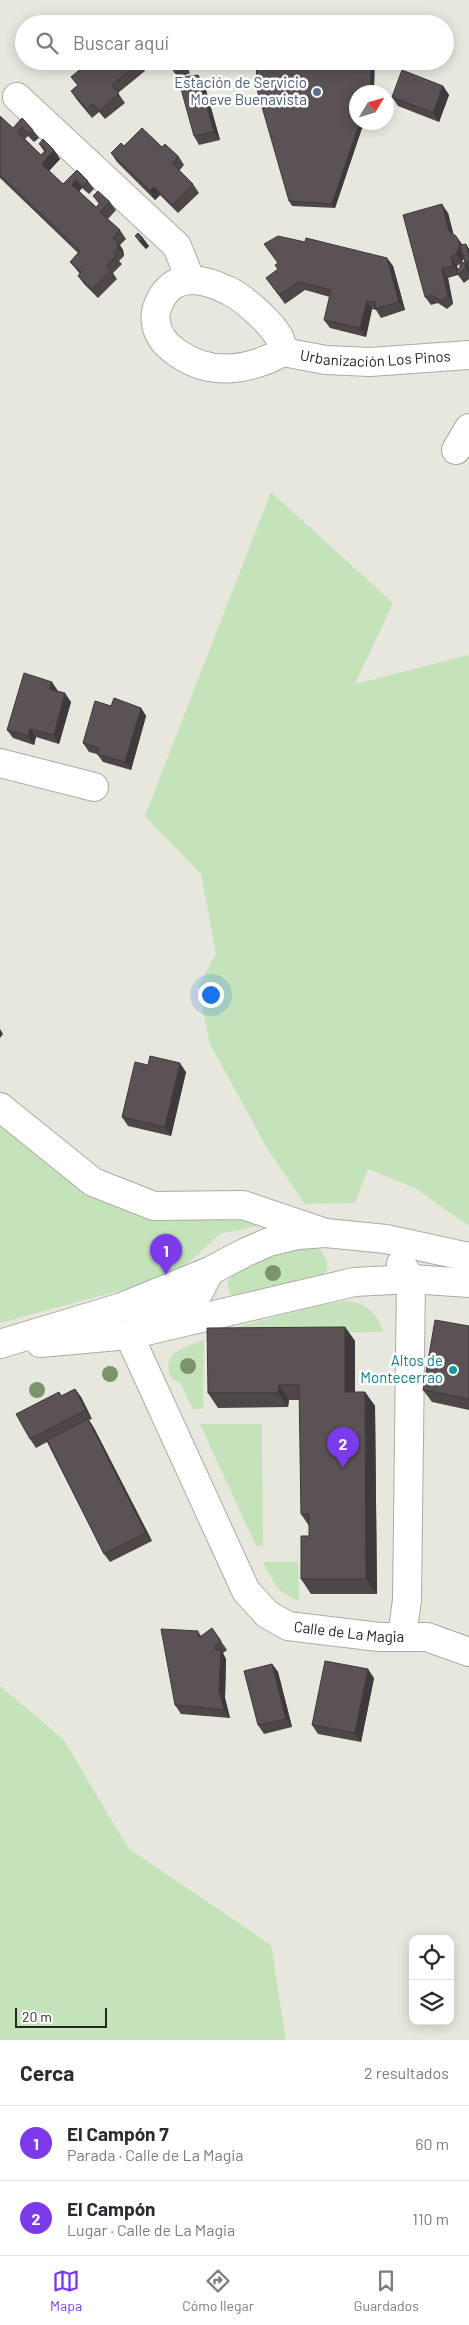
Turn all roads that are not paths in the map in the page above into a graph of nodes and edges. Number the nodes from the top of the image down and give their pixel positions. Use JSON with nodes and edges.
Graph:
{"nodes":[{"id":1,"x":17,"y":97,"type":"dead end"},
{"id":2,"x":190,"y":279,"type":"junction"},
{"id":3,"x":282,"y":352,"type":"junction"},
{"id":4,"x":469,"y":355,"type":"edge"},
{"id":5,"x":0,"y":763,"type":"edge"},
{"id":6,"x":94,"y":787,"type":"dead end"},
{"id":7,"x":0,"y":1107,"type":"edge"},
{"id":8,"x":326,"y":1233,"type":"junction"},
{"id":9,"x":386,"y":1239,"type":"junction"},
{"id":10,"x":469,"y":1257,"type":"edge"},
{"id":11,"x":210,"y":1271,"type":"junction"},
{"id":12,"x":411,"y":1279,"type":"junction"},
{"id":13,"x":469,"y":1283,"type":"edge"},
{"id":14,"x":129,"y":1335,"type":"junction"},
{"id":15,"x":0,"y":1345,"type":"edge"},
{"id":16,"x":402,"y":1637,"type":"junction"},
{"id":17,"x":469,"y":1652,"type":"edge"}],
"edges":[{"from":1,"to":2,"type":"street"},
{"from":2,"to":3,"type":"street","name":"Urbanización Los Pinos"},
{"from":2,"to":3,"type":"street","name":"Urbanización Los Pinos"},
{"from":3,"to":4,"type":"street","name":"Urbanización Los Pinos"},
{"from":5,"to":6,"type":"street"},
{"from":7,"to":8,"type":"street"},
{"from":8,"to":9,"type":"street"},
{"from":8,"to":11,"type":"street"},
{"from":9,"to":10,"type":"street"},
{"from":9,"to":12,"type":"street"},
{"from":11,"to":14,"type":"street"},
{"from":11,"to":15,"type":"street"},
{"from":12,"to":13,"type":"street"},
{"from":12,"to":14,"type":"street"},
{"from":12,"to":16,"type":"street","name":"Calle de La Magia"},
{"from":14,"to":15,"type":"street"},
{"from":14,"to":16,"type":"street","name":"Calle de La Magia"},
{"from":16,"to":17,"type":"street"}]}
